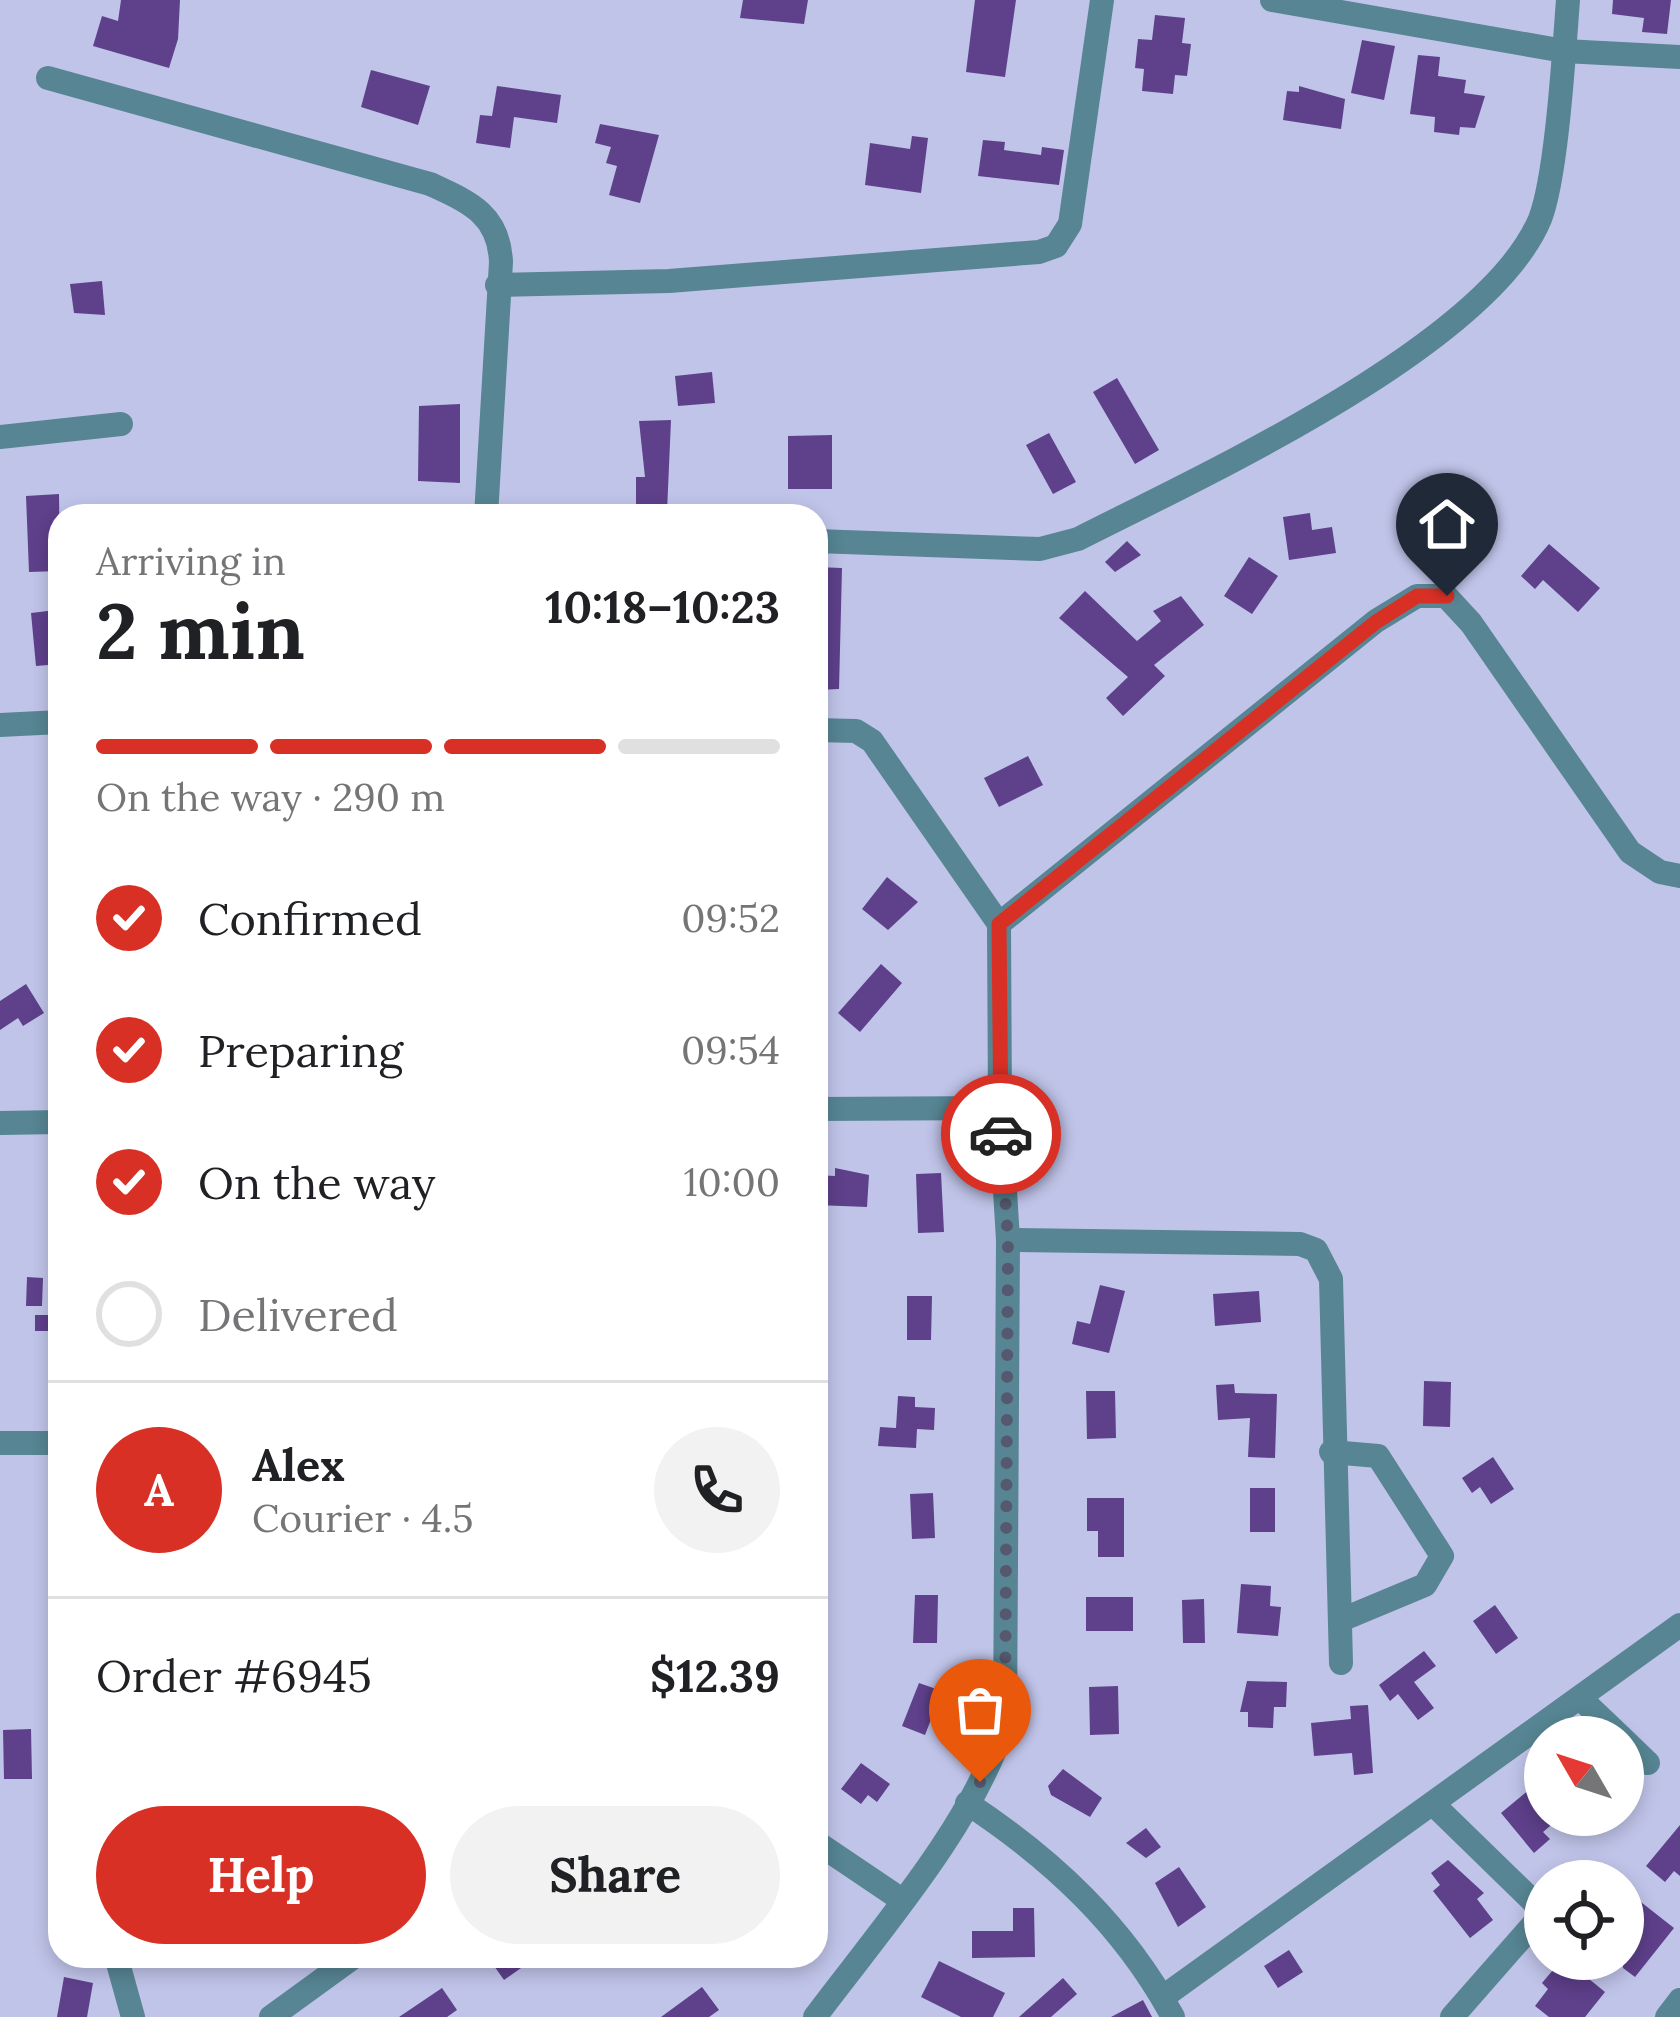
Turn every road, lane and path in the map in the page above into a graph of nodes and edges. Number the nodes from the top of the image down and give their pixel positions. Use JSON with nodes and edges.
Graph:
{"nodes":[{"id":1,"x":1102,"y":0,"type":"edge"},
{"id":2,"x":1272,"y":0,"type":"edge"},
{"id":3,"x":1568,"y":0,"type":"edge"},
{"id":4,"x":1564,"y":51,"type":"junction"},
{"id":5,"x":1680,"y":57,"type":"edge"},
{"id":6,"x":48,"y":78,"type":"dead end"},
{"id":7,"x":497,"y":285,"type":"junction"},
{"id":8,"x":121,"y":424,"type":"dead end"},
{"id":9,"x":0,"y":437,"type":"edge"},
{"id":10,"x":487,"y":504,"type":"edge"},
{"id":11,"x":828,"y":541,"type":"edge"},
{"id":12,"x":48,"y":723,"type":"edge"},
{"id":13,"x":0,"y":725,"type":"edge"},
{"id":14,"x":828,"y":730,"type":"edge"},
{"id":15,"x":1680,"y":876,"type":"edge"},
{"id":16,"x":999,"y":924,"type":"junction"},
{"id":17,"x":1000,"y":1108,"type":"junction"},
{"id":18,"x":828,"y":1109,"type":"edge"},
{"id":19,"x":48,"y":1122,"type":"edge"},
{"id":20,"x":0,"y":1123,"type":"edge"},
{"id":21,"x":1008,"y":1240,"type":"junction"},
{"id":22,"x":48,"y":1443,"type":"edge"},
{"id":23,"x":0,"y":1444,"type":"edge"},
{"id":24,"x":1331,"y":1452,"type":"junction"},
{"id":25,"x":1341,"y":1620,"type":"junction"},
{"id":26,"x":1680,"y":1625,"type":"edge"},
{"id":27,"x":1341,"y":1663,"type":"dead end"},
{"id":28,"x":1580,"y":1698,"type":"junction"},
{"id":29,"x":1599,"y":1716,"type":"edge"},
{"id":30,"x":1644,"y":1759,"type":"edge"},
{"id":31,"x":1648,"y":1763,"type":"dead end"},
{"id":32,"x":967,"y":1803,"type":"junction"},
{"id":33,"x":1433,"y":1804,"type":"junction"},
{"id":34,"x":828,"y":1850,"type":"edge"},
{"id":35,"x":902,"y":1900,"type":"junction"},
{"id":36,"x":120,"y":1968,"type":"edge"},
{"id":37,"x":338,"y":1968,"type":"edge"},
{"id":38,"x":1680,"y":2000,"type":"edge"},
{"id":39,"x":1168,"y":2007,"type":"edge"},
{"id":40,"x":134,"y":2017,"type":"edge"},
{"id":41,"x":271,"y":2017,"type":"edge"},
{"id":42,"x":815,"y":2017,"type":"edge"},
{"id":43,"x":1451,"y":2017,"type":"edge"},
{"id":44,"x":1667,"y":2017,"type":"edge"}],
"edges":[{"from":1,"to":7,"type":"street"},
{"from":2,"to":4,"type":"street"},
{"from":3,"to":4,"type":"street"},
{"from":4,"to":5,"type":"street"},
{"from":4,"to":11,"type":"street"},
{"from":6,"to":7,"type":"street"},
{"from":7,"to":10,"type":"street"},
{"from":8,"to":9,"type":"street"},
{"from":12,"to":13,"type":"street"},
{"from":14,"to":16,"type":"street"},
{"from":15,"to":16,"type":"street"},
{"from":16,"to":17,"type":"street"},
{"from":17,"to":18,"type":"street"},
{"from":17,"to":21,"type":"street"},
{"from":19,"to":20,"type":"street"},
{"from":21,"to":24,"type":"street"},
{"from":21,"to":32,"type":"street"},
{"from":22,"to":23,"type":"street"},
{"from":24,"to":25,"type":"street"},
{"from":24,"to":25,"type":"street"},
{"from":25,"to":27,"type":"street"},
{"from":26,"to":28,"type":"street"},
{"from":28,"to":29,"type":"street"},
{"from":28,"to":33,"type":"street"},
{"from":30,"to":31,"type":"street"},
{"from":32,"to":35,"type":"street"},
{"from":32,"to":39,"type":"street"},
{"from":33,"to":39,"type":"street"},
{"from":33,"to":43,"type":"street"},
{"from":34,"to":35,"type":"street"},
{"from":35,"to":42,"type":"street"},
{"from":36,"to":40,"type":"street"},
{"from":37,"to":41,"type":"street"},
{"from":38,"to":44,"type":"street"}]}
